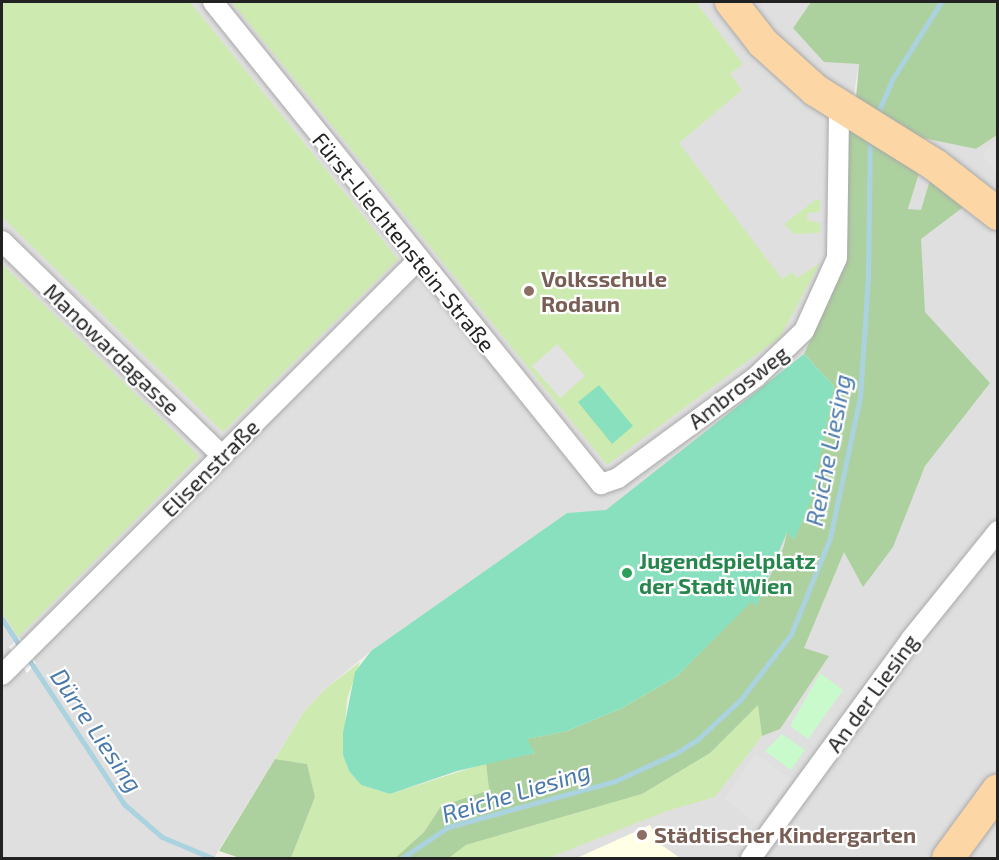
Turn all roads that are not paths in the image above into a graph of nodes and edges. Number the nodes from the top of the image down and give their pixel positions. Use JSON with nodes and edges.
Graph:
{"nodes":[{"id":1,"x":213,"y":2,"type":"edge"},
{"id":2,"x":731,"y":2,"type":"edge"},
{"id":3,"x":846,"y":110,"type":"junction"},
{"id":4,"x":998,"y":214,"type":"edge"},
{"id":5,"x":2,"y":241,"type":"edge"},
{"id":6,"x":418,"y":260,"type":"junction"},
{"id":7,"x":222,"y":456,"type":"junction"},
{"id":8,"x":596,"y":481,"type":"joint"},
{"id":9,"x":998,"y":531,"type":"edge"},
{"id":10,"x":11,"y":663,"type":"edge"},
{"id":11,"x":998,"y":790,"type":"edge"},
{"id":12,"x":751,"y":858,"type":"edge"},
{"id":13,"x":948,"y":858,"type":"edge"}],
"edges":[{"from":1,"to":6,"type":"street","name":"Fürst-Liechtenstein-Straße"},
{"from":2,"to":3,"type":"main road"},
{"from":3,"to":4,"type":"main road"},
{"from":3,"to":8,"type":"street","name":"Ambrosweg"},
{"from":5,"to":7,"type":"street","name":"Manowardagasse"},
{"from":6,"to":7,"type":"street","name":"Elisenstraße"},
{"from":6,"to":8,"type":"street","name":"Fürst-Liechtenstein-Straße"},
{"from":7,"to":10,"type":"street","name":"Elisenstraße"},
{"from":9,"to":12,"type":"street","name":"An der Liesing"},
{"from":11,"to":13,"type":"main road"}]}
